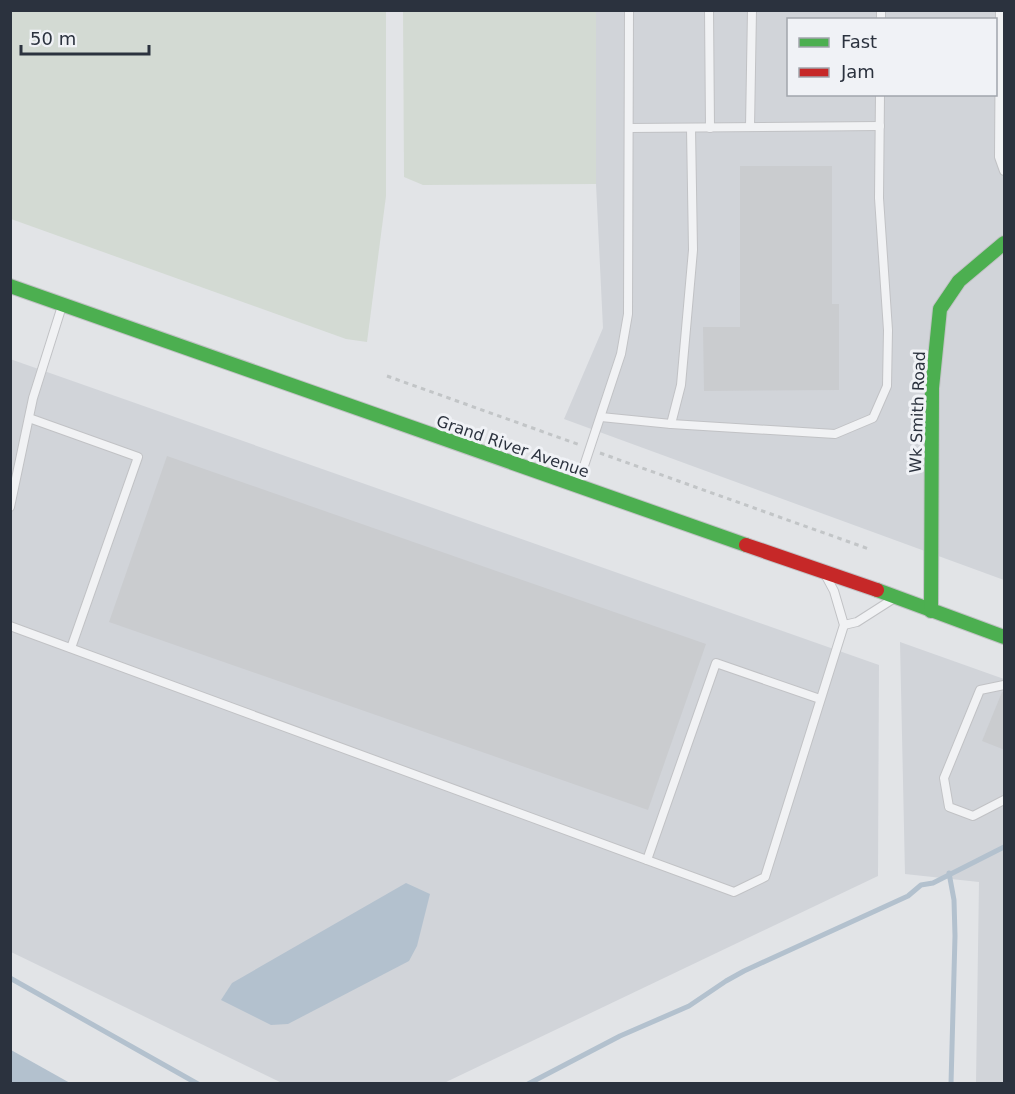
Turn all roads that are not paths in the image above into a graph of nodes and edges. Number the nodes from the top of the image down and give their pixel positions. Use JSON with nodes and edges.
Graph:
{"nodes":[{"id":1,"x":629,"y":10,"type":"edge"},
{"id":2,"x":709,"y":10,"type":"edge"},
{"id":3,"x":752,"y":10,"type":"edge"},
{"id":4,"x":1000,"y":10,"type":"edge"},
{"id":5,"x":880,"y":96,"type":"edge"},
{"id":6,"x":880,"y":126,"type":"junction"},
{"id":7,"x":750,"y":127,"type":"junction"},
{"id":8,"x":629,"y":128,"type":"junction"},
{"id":9,"x":691,"y":128,"type":"junction"},
{"id":10,"x":710,"y":128,"type":"junction"},
{"id":11,"x":1002,"y":144,"type":"edge"},
{"id":12,"x":1005,"y":171,"type":"edge"},
{"id":13,"x":1005,"y":243,"type":"edge"},
{"id":14,"x":10,"y":286,"type":"edge"},
{"id":15,"x":62,"y":304,"type":"junction"},
{"id":16,"x":602,"y":417,"type":"junction"},
{"id":17,"x":29,"y":418,"type":"junction"},
{"id":18,"x":671,"y":424,"type":"junction"},
{"id":19,"x":577,"y":486,"type":"junction"},
{"id":20,"x":10,"y":507,"type":"edge"},
{"id":21,"x":825,"y":573,"type":"junction"},
{"id":22,"x":896,"y":597,"type":"junction"},
{"id":23,"x":931,"y":611,"type":"junction"},
{"id":24,"x":844,"y":625,"type":"junction"},
{"id":25,"x":10,"y":626,"type":"edge"},
{"id":26,"x":1005,"y":637,"type":"edge"},
{"id":27,"x":71,"y":648,"type":"junction"},
{"id":28,"x":1005,"y":686,"type":"edge"},
{"id":29,"x":820,"y":699,"type":"junction"},
{"id":30,"x":1005,"y":800,"type":"edge"},
{"id":31,"x":646,"y":860,"type":"junction"}],
"edges":[{"from":1,"to":8,"type":"lane"},
{"from":2,"to":10,"type":"lane"},
{"from":3,"to":7,"type":"lane"},
{"from":4,"to":11,"type":"lane"},
{"from":5,"to":6,"type":"lane"},
{"from":6,"to":7,"type":"lane"},
{"from":6,"to":18,"type":"lane"},
{"from":7,"to":10,"type":"lane"},
{"from":8,"to":9,"type":"lane"},
{"from":8,"to":16,"type":"lane"},
{"from":9,"to":10,"type":"lane"},
{"from":9,"to":18,"type":"lane"},
{"from":11,"to":12,"type":"lane"},
{"from":13,"to":23,"type":"main road","name":"Wk Smith Road"},
{"from":14,"to":15,"type":"main road","name":"Grand River Avenue"},
{"from":15,"to":17,"type":"lane"},
{"from":15,"to":19,"type":"main road","name":"Grand River Avenue"},
{"from":16,"to":18,"type":"lane"},
{"from":16,"to":19,"type":"lane"},
{"from":17,"to":20,"type":"lane"},
{"from":17,"to":27,"type":"lane"},
{"from":19,"to":21,"type":"main road","name":"Grand River Avenue"},
{"from":21,"to":22,"type":"main road","name":"Grand River Avenue"},
{"from":21,"to":24,"type":"lane"},
{"from":22,"to":23,"type":"main road","name":"Grand River Avenue"},
{"from":22,"to":24,"type":"lane"},
{"from":23,"to":26,"type":"main road","name":"Grand River Avenue"},
{"from":24,"to":29,"type":"lane"},
{"from":25,"to":27,"type":"lane"},
{"from":27,"to":31,"type":"lane"},
{"from":28,"to":30,"type":"lane"},
{"from":29,"to":31,"type":"lane"},
{"from":29,"to":31,"type":"lane"}]}
